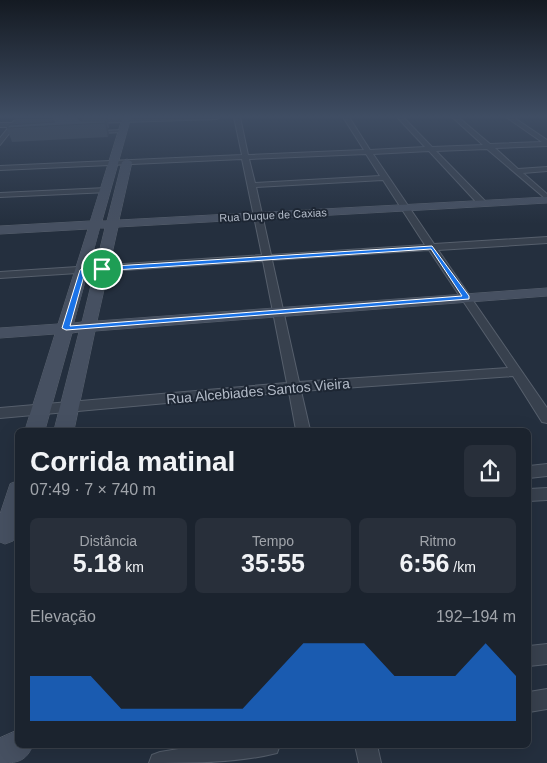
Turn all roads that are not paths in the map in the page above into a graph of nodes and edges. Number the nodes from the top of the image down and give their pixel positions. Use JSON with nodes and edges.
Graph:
{"nodes":[{"id":1,"x":368,"y":152,"type":"edge"},
{"id":2,"x":122,"y":153,"type":"edge"},
{"id":3,"x":245,"y":153,"type":"edge"},
{"id":4,"x":356,"y":153,"type":"edge"},
{"id":5,"x":435,"y":153,"type":"edge"},
{"id":6,"x":495,"y":153,"type":"edge"},
{"id":7,"x":246,"y":158,"type":"junction"},
{"id":8,"x":121,"y":163,"type":"junction"},
{"id":9,"x":0,"y":168,"type":"edge"},
{"id":10,"x":547,"y":170,"type":"edge"},
{"id":11,"x":516,"y":171,"type":"junction"},
{"id":12,"x":385,"y":178,"type":"junction"},
{"id":13,"x":252,"y":185,"type":"junction"},
{"id":14,"x":106,"y":190,"type":"junction"},
{"id":15,"x":0,"y":196,"type":"edge"},
{"id":16,"x":547,"y":199,"type":"edge"},
{"id":17,"x":482,"y":204,"type":"junction"},
{"id":18,"x":404,"y":208,"type":"junction"},
{"id":19,"x":259,"y":216,"type":"junction"},
{"id":20,"x":113,"y":224,"type":"junction"},
{"id":21,"x":96,"y":225,"type":"junction"},
{"id":22,"x":0,"y":230,"type":"edge"},
{"id":23,"x":547,"y":240,"type":"edge"},
{"id":24,"x":432,"y":248,"type":"junction"},
{"id":25,"x":268,"y":258,"type":"junction"},
{"id":26,"x":102,"y":269,"type":"junction"},
{"id":27,"x":83,"y":270,"type":"junction"},
{"id":28,"x":0,"y":275,"type":"edge"},
{"id":29,"x":547,"y":292,"type":"edge"},
{"id":30,"x":467,"y":298,"type":"junction"},
{"id":31,"x":279,"y":313,"type":"junction"},
{"id":32,"x":88,"y":327,"type":"junction"},
{"id":33,"x":66,"y":328,"type":"junction"},
{"id":34,"x":0,"y":333,"type":"edge"},
{"id":35,"x":517,"y":372,"type":"junction"},
{"id":36,"x":294,"y":387,"type":"junction"},
{"id":37,"x":69,"y":408,"type":"junction"},
{"id":38,"x":41,"y":410,"type":"junction"},
{"id":39,"x":0,"y":413,"type":"edge"},
{"id":40,"x":547,"y":418,"type":"edge"},
{"id":41,"x":36,"y":428,"type":"edge"},
{"id":42,"x":64,"y":428,"type":"edge"},
{"id":43,"x":303,"y":428,"type":"edge"},
{"id":44,"x":547,"y":470,"type":"edge"},
{"id":45,"x":531,"y":472,"type":"edge"},
{"id":46,"x":547,"y":494,"type":"edge"},
{"id":47,"x":531,"y":495,"type":"edge"},
{"id":48,"x":15,"y":502,"type":"edge"},
{"id":49,"x":7,"y":534,"type":"edge"},
{"id":50,"x":547,"y":654,"type":"edge"},
{"id":51,"x":531,"y":656,"type":"edge"},
{"id":52,"x":547,"y":699,"type":"edge"},
{"id":53,"x":531,"y":702,"type":"edge"},
{"id":54,"x":251,"y":748,"type":"edge"},
{"id":55,"x":367,"y":748,"type":"edge"},
{"id":56,"x":160,"y":763,"type":"edge"},
{"id":57,"x":370,"y":763,"type":"edge"}],
"edges":[{"from":1,"to":12,"type":"street"},
{"from":2,"to":8,"type":"street"},
{"from":3,"to":7,"type":"street"},
{"from":4,"to":7,"type":"street"},
{"from":5,"to":17,"type":"street"},
{"from":6,"to":11,"type":"street"},
{"from":7,"to":8,"type":"street"},
{"from":7,"to":13,"type":"street"},
{"from":8,"to":9,"type":"street"},
{"from":8,"to":14,"type":"street"},
{"from":8,"to":20,"type":"street"},
{"from":10,"to":11,"type":"street"},
{"from":11,"to":16,"type":"street"},
{"from":12,"to":13,"type":"street"},
{"from":12,"to":18,"type":"street"},
{"from":13,"to":19,"type":"street"},
{"from":14,"to":15,"type":"street"},
{"from":14,"to":21,"type":"street"},
{"from":16,"to":17,"type":"street","name":"Rua Duque de Caxias"},
{"from":17,"to":18,"type":"street","name":"Rua Duque de Caxias"},
{"from":18,"to":19,"type":"street","name":"Rua Duque de Caxias"},
{"from":18,"to":24,"type":"street"},
{"from":19,"to":20,"type":"street","name":"Rua Duque de Caxias"},
{"from":19,"to":25,"type":"street"},
{"from":20,"to":21,"type":"street","name":"Rua Duque de Caxias"},
{"from":20,"to":26,"type":"street"},
{"from":21,"to":22,"type":"street","name":"Rua Duque de Caxias"},
{"from":21,"to":27,"type":"street"},
{"from":23,"to":24,"type":"street"},
{"from":24,"to":25,"type":"street"},
{"from":24,"to":30,"type":"street"},
{"from":25,"to":26,"type":"street"},
{"from":25,"to":31,"type":"street"},
{"from":26,"to":27,"type":"street"},
{"from":26,"to":32,"type":"street"},
{"from":27,"to":28,"type":"street"},
{"from":27,"to":33,"type":"street"},
{"from":29,"to":30,"type":"street"},
{"from":30,"to":31,"type":"street"},
{"from":30,"to":35,"type":"street"},
{"from":31,"to":32,"type":"street"},
{"from":31,"to":36,"type":"street"},
{"from":32,"to":33,"type":"street"},
{"from":32,"to":37,"type":"street"},
{"from":33,"to":34,"type":"street"},
{"from":33,"to":38,"type":"street"},
{"from":35,"to":36,"type":"street","name":"Rua Alcebiades Santos Vieira"},
{"from":35,"to":40,"type":"street"},
{"from":36,"to":37,"type":"street","name":"Rua Alcebiades Santos Vieira"},
{"from":36,"to":43,"type":"street"},
{"from":37,"to":38,"type":"street","name":"Rua Alcebiades Santos Vieira"},
{"from":37,"to":42,"type":"street"},
{"from":38,"to":39,"type":"street","name":"Rua Alcebiades Santos Vieira"},
{"from":38,"to":41,"type":"street"},
{"from":44,"to":45,"type":"street"},
{"from":46,"to":47,"type":"street"},
{"from":48,"to":49,"type":"street"},
{"from":50,"to":51,"type":"street"},
{"from":52,"to":53,"type":"street"},
{"from":54,"to":56,"type":"street"},
{"from":55,"to":57,"type":"street"}]}
